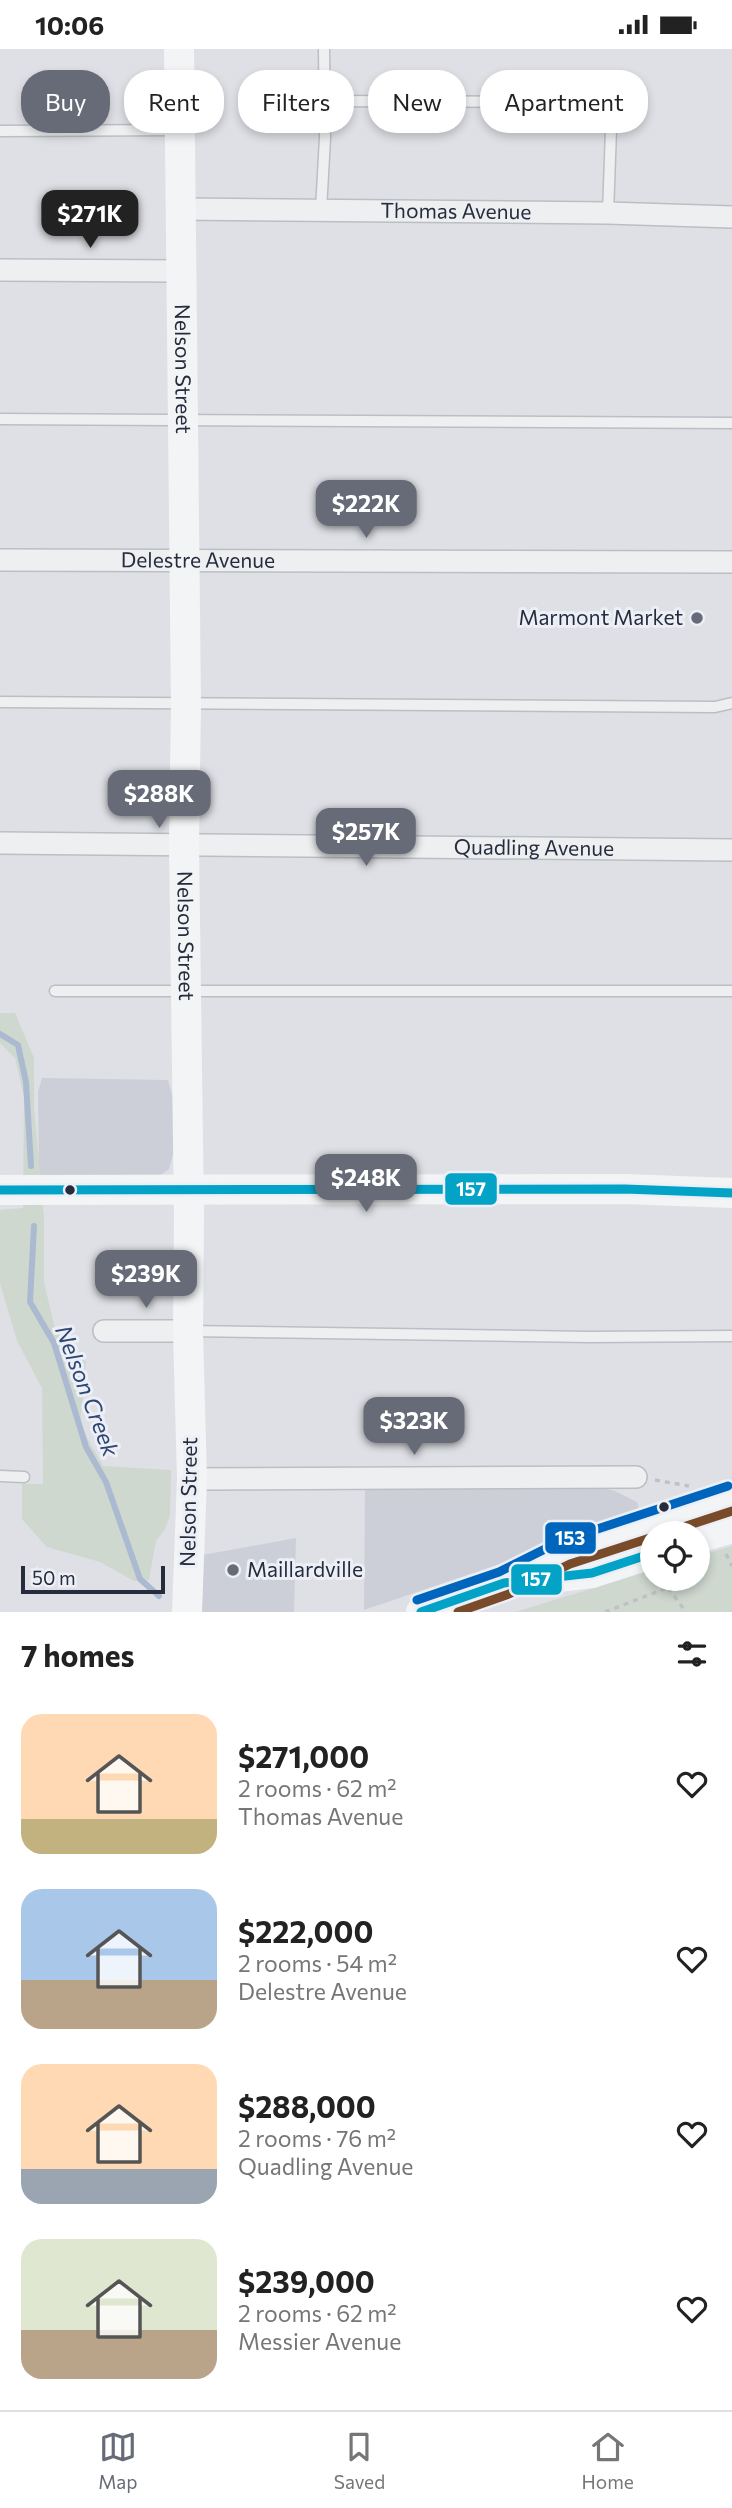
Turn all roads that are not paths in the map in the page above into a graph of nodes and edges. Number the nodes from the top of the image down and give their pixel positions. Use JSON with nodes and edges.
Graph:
{"nodes":[{"id":1,"x":179,"y":49,"type":"edge"},
{"id":2,"x":324,"y":49,"type":"edge"},
{"id":3,"x":179,"y":70,"type":"edge"},
{"id":4,"x":324,"y":70,"type":"edge"},
{"id":5,"x":354,"y":101,"type":"edge"},
{"id":6,"x":124,"y":130,"type":"edge"},
{"id":7,"x":0,"y":131,"type":"edge"},
{"id":8,"x":179,"y":133,"type":"edge"},
{"id":9,"x":324,"y":133,"type":"edge"},
{"id":10,"x":180,"y":209,"type":"junction"},
{"id":11,"x":321,"y":210,"type":"junction"},
{"id":12,"x":608,"y":213,"type":"junction"},
{"id":13,"x":732,"y":217,"type":"edge"},
{"id":14,"x":0,"y":270,"type":"edge"},
{"id":15,"x":180,"y":271,"type":"junction"},
{"id":16,"x":0,"y":419,"type":"edge"},
{"id":17,"x":183,"y":420,"type":"junction"},
{"id":18,"x":732,"y":423,"type":"edge"},
{"id":19,"x":0,"y":560,"type":"edge"},
{"id":20,"x":185,"y":560,"type":"junction"},
{"id":21,"x":732,"y":562,"type":"edge"},
{"id":22,"x":0,"y":702,"type":"edge"},
{"id":23,"x":732,"y":703,"type":"edge"},
{"id":24,"x":186,"y":705,"type":"junction"},
{"id":25,"x":0,"y":843,"type":"edge"},
{"id":26,"x":184,"y":845,"type":"junction"},
{"id":27,"x":732,"y":850,"type":"edge"},
{"id":28,"x":187,"y":990,"type":"junction"},
{"id":29,"x":55,"y":991,"type":"dead end"},
{"id":30,"x":732,"y":991,"type":"edge"},
{"id":31,"x":188,"y":1189,"type":"junction"},
{"id":32,"x":0,"y":1190,"type":"edge"},
{"id":33,"x":732,"y":1193,"type":"edge"},
{"id":34,"x":104,"y":1331,"type":"dead end"},
{"id":35,"x":188,"y":1331,"type":"junction"},
{"id":36,"x":732,"y":1336,"type":"edge"},
{"id":37,"x":0,"y":1476,"type":"edge"},
{"id":38,"x":24,"y":1477,"type":"dead end"},
{"id":39,"x":636,"y":1477,"type":"road end"},
{"id":40,"x":192,"y":1479,"type":"junction"},
{"id":41,"x":732,"y":1498,"type":"edge"},
{"id":42,"x":732,"y":1528,"type":"edge"},
{"id":43,"x":710,"y":1534,"type":"edge"},
{"id":44,"x":640,"y":1557,"type":"edge"},
{"id":45,"x":504,"y":1583,"type":"junction"},
{"id":46,"x":187,"y":1612,"type":"edge"},
{"id":47,"x":421,"y":1612,"type":"edge"}],
"edges":[{"from":1,"to":3,"type":"street","name":"Nelson Street"},
{"from":2,"to":4,"type":"lane"},
{"from":5,"to":12,"type":"lane"},
{"from":6,"to":7,"type":"lane"},
{"from":8,"to":10,"type":"street","name":"Nelson Street"},
{"from":9,"to":11,"type":"lane"},
{"from":10,"to":11,"type":"street","name":"Thomas Avenue"},
{"from":10,"to":15,"type":"street","name":"Nelson Street"},
{"from":11,"to":12,"type":"street","name":"Thomas Avenue"},
{"from":12,"to":13,"type":"street","name":"Thomas Avenue"},
{"from":14,"to":15,"type":"street"},
{"from":15,"to":17,"type":"street","name":"Nelson Street"},
{"from":16,"to":17,"type":"lane"},
{"from":17,"to":18,"type":"lane"},
{"from":17,"to":20,"type":"street","name":"Nelson Street"},
{"from":19,"to":20,"type":"street","name":"Delestre Avenue"},
{"from":20,"to":21,"type":"street","name":"Delestre Avenue"},
{"from":20,"to":24,"type":"street","name":"Nelson Street"},
{"from":22,"to":24,"type":"lane"},
{"from":23,"to":24,"type":"lane"},
{"from":24,"to":26,"type":"street","name":"Nelson Street"},
{"from":25,"to":26,"type":"street","name":"Quadling Avenue"},
{"from":26,"to":27,"type":"street","name":"Quadling Avenue"},
{"from":26,"to":28,"type":"street","name":"Nelson Street"},
{"from":28,"to":29,"type":"lane"},
{"from":28,"to":30,"type":"lane"},
{"from":28,"to":31,"type":"street","name":"Nelson Street"},
{"from":31,"to":32,"type":"street"},
{"from":31,"to":33,"type":"street"},
{"from":31,"to":35,"type":"street","name":"Nelson Street"},
{"from":34,"to":35,"type":"street"},
{"from":35,"to":36,"type":"lane"},
{"from":35,"to":40,"type":"street","name":"Nelson Street"},
{"from":37,"to":38,"type":"lane"},
{"from":39,"to":40,"type":"street"},
{"from":40,"to":46,"type":"street","name":"Nelson Street"},
{"from":41,"to":45,"type":"street"},
{"from":42,"to":43,"type":"street"},
{"from":44,"to":45,"type":"street"},
{"from":45,"to":47,"type":"street"}]}
